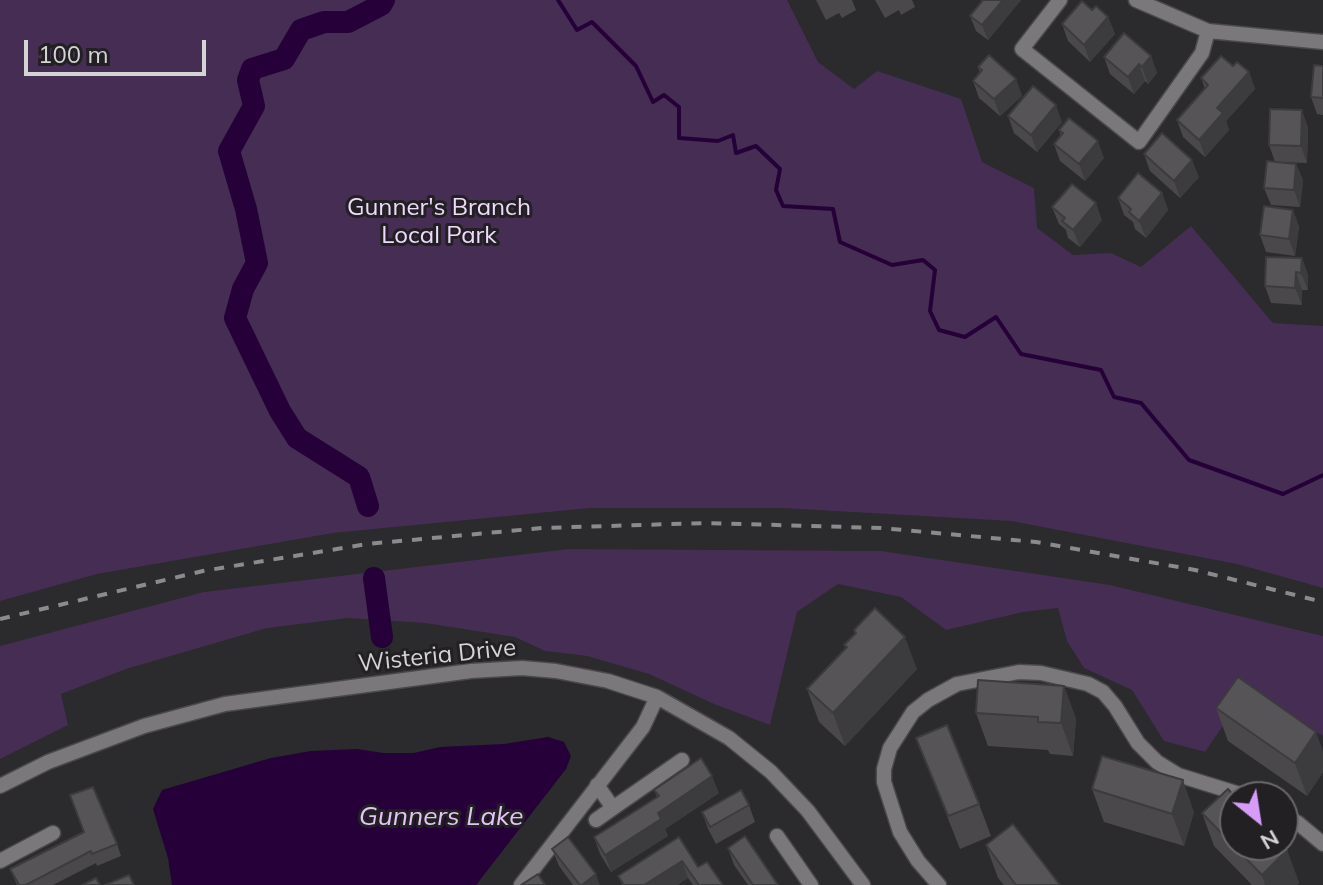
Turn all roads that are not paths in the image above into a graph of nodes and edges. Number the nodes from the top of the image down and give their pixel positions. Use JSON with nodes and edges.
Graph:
{"nodes":[{"id":1,"x":1060,"y":0,"type":"edge"},
{"id":2,"x":1136,"y":0,"type":"edge"},
{"id":3,"x":1208,"y":31,"type":"junction"},
{"id":4,"x":1323,"y":42,"type":"edge"},
{"id":5,"x":657,"y":697,"type":"junction"},
{"id":6,"x":682,"y":760,"type":"dead end"},
{"id":7,"x":597,"y":785,"type":"junction"},
{"id":8,"x":0,"y":786,"type":"edge"},
{"id":9,"x":1219,"y":788,"type":"edge"},
{"id":10,"x":613,"y":808,"type":"junction"},
{"id":11,"x":596,"y":820,"type":"dead end"},
{"id":12,"x":1299,"y":824,"type":"edge"},
{"id":13,"x":53,"y":833,"type":"dead end"},
{"id":14,"x":777,"y":836,"type":"dead end"},
{"id":15,"x":1323,"y":844,"type":"edge"},
{"id":16,"x":0,"y":861,"type":"edge"},
{"id":17,"x":521,"y":885,"type":"edge"},
{"id":18,"x":811,"y":885,"type":"edge"},
{"id":19,"x":863,"y":885,"type":"edge"},
{"id":20,"x":939,"y":885,"type":"edge"}],
"edges":[{"from":1,"to":3,"type":"street"},
{"from":2,"to":3,"type":"street"},
{"from":3,"to":4,"type":"street"},
{"from":5,"to":7,"type":"street"},
{"from":5,"to":8,"type":"street","name":"Wisteria Drive"},
{"from":5,"to":19,"type":"street","name":"Wisteria Drive"},
{"from":6,"to":10,"type":"street"},
{"from":7,"to":10,"type":"street"},
{"from":7,"to":17,"type":"street"},
{"from":9,"to":20,"type":"street"},
{"from":10,"to":11,"type":"street"},
{"from":12,"to":15,"type":"street"},
{"from":13,"to":16,"type":"street"},
{"from":14,"to":18,"type":"street"}]}
